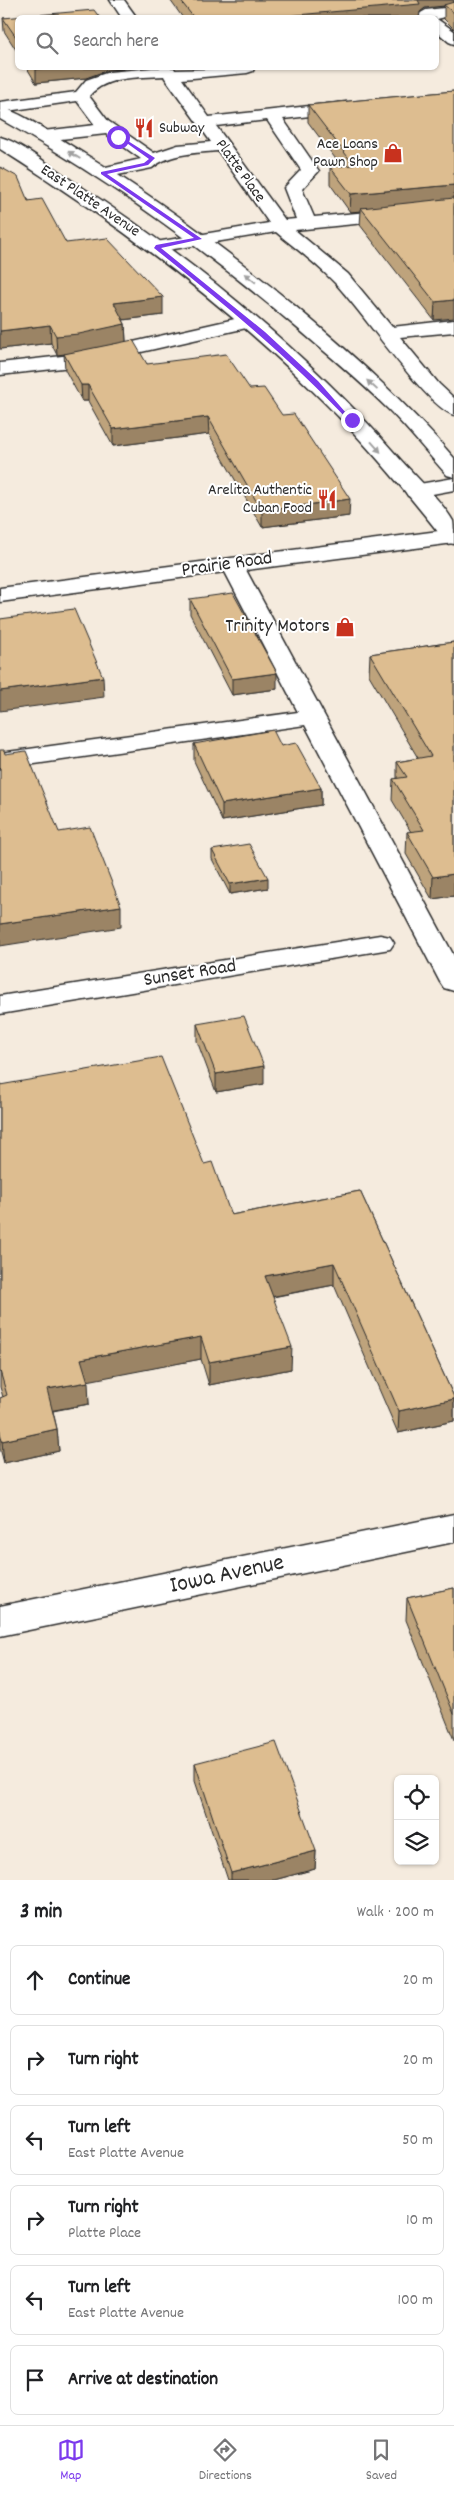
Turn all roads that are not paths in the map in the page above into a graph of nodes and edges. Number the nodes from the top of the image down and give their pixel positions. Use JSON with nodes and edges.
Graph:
{"nodes":[{"id":1,"x":117,"y":0,"type":"edge"},
{"id":2,"x":454,"y":11,"type":"edge"},
{"id":3,"x":128,"y":15,"type":"edge"},
{"id":4,"x":427,"y":15,"type":"edge"},
{"id":5,"x":439,"y":26,"type":"edge"},
{"id":6,"x":454,"y":39,"type":"edge"},
{"id":7,"x":188,"y":70,"type":"edge"},
{"id":8,"x":168,"y":71,"type":"edge"},
{"id":9,"x":81,"y":96,"type":"junction"},
{"id":10,"x":0,"y":106,"type":"edge"},
{"id":11,"x":358,"y":106,"type":"edge"},
{"id":12,"x":0,"y":112,"type":"edge"},
{"id":13,"x":272,"y":115,"type":"junction"},
{"id":14,"x":0,"y":119,"type":"edge"},
{"id":15,"x":205,"y":122,"type":"junction"},
{"id":16,"x":23,"y":124,"type":"junction"},
{"id":17,"x":108,"y":129,"type":"junction"},
{"id":18,"x":43,"y":136,"type":"junction"},
{"id":19,"x":0,"y":142,"type":"edge"},
{"id":20,"x":223,"y":146,"type":"junction"},
{"id":21,"x":152,"y":158,"type":"junction"},
{"id":22,"x":103,"y":173,"type":"junction"},
{"id":23,"x":454,"y":210,"type":"edge"},
{"id":24,"x":306,"y":223,"type":"junction"},
{"id":25,"x":280,"y":226,"type":"junction"},
{"id":26,"x":199,"y":239,"type":"junction"},
{"id":27,"x":156,"y":247,"type":"junction"},
{"id":28,"x":248,"y":322,"type":"junction"},
{"id":29,"x":454,"y":326,"type":"edge"},
{"id":30,"x":388,"y":333,"type":"junction"},
{"id":31,"x":0,"y":369,"type":"edge"},
{"id":32,"x":454,"y":409,"type":"edge"},
{"id":33,"x":454,"y":471,"type":"edge"},
{"id":34,"x":454,"y":484,"type":"edge"},
{"id":35,"x":416,"y":491,"type":"junction"},
{"id":36,"x":454,"y":536,"type":"edge"},
{"id":37,"x":232,"y":564,"type":"junction"},
{"id":38,"x":0,"y":595,"type":"edge"},
{"id":39,"x":313,"y":717,"type":"junction"},
{"id":40,"x":0,"y":761,"type":"edge"},
{"id":41,"x":380,"y":943,"type":"dead end"},
{"id":42,"x":454,"y":982,"type":"edge"},
{"id":43,"x":0,"y":1005,"type":"edge"},
{"id":44,"x":454,"y":1528,"type":"edge"},
{"id":45,"x":0,"y":1622,"type":"edge"}],
"edges":[{"from":1,"to":3,"type":"main road"},
{"from":2,"to":4,"type":"main road"},
{"from":5,"to":6,"type":"main road"},
{"from":7,"to":8,"type":"main road"},
{"from":8,"to":9,"type":"main road"},
{"from":8,"to":15,"type":"main road","name":"Platte Place"},
{"from":9,"to":10,"type":"main road"},
{"from":9,"to":17,"type":"main road"},
{"from":11,"to":13,"type":"main road"},
{"from":12,"to":16,"type":"main road","name":"East Platte Avenue"},
{"from":13,"to":15,"type":"main road"},
{"from":13,"to":24,"type":"main road"},
{"from":14,"to":16,"type":"main road"},
{"from":15,"to":20,"type":"main road","name":"Platte Place"},
{"from":16,"to":18,"type":"main road","name":"East Platte Avenue"},
{"from":17,"to":18,"type":"main road"},
{"from":17,"to":21,"type":"main road"},
{"from":22,"to":18,"type":"main road","name":"East Platte Avenue","one_way":true},
{"from":19,"to":27,"type":"main road","name":"East Platte Avenue"},
{"from":20,"to":21,"type":"main road"},
{"from":20,"to":25,"type":"main road","name":"Platte Place"},
{"from":21,"to":22,"type":"main road"},
{"from":22,"to":26,"type":"main road","name":"East Platte Avenue"},
{"from":23,"to":24,"type":"main road","name":"Platte Place"},
{"from":24,"to":25,"type":"main road","name":"Platte Place"},
{"from":25,"to":26,"type":"main road","name":"Platte Place"},
{"from":25,"to":30,"type":"main road"},
{"from":26,"to":27,"type":"main road","name":"Platte Place"},
{"from":33,"to":26,"type":"main road","name":"East Platte Avenue","one_way":true},
{"from":27,"to":28,"type":"main road","name":"East Platte Avenue"},
{"from":28,"to":31,"type":"main road"},
{"from":28,"to":35,"type":"main road","name":"East Platte Avenue","one_way":true},
{"from":29,"to":30,"type":"main road"},
{"from":30,"to":32,"type":"main road"},
{"from":34,"to":35,"type":"main road"},
{"from":35,"to":36,"type":"main road","name":"East Platte Avenue"},
{"from":36,"to":37,"type":"main road","name":"Prairie Road"},
{"from":37,"to":38,"type":"main road","name":"Prairie Road"},
{"from":37,"to":39,"type":"main road"},
{"from":39,"to":40,"type":"main road"},
{"from":39,"to":42,"type":"main road"},
{"from":41,"to":43,"type":"main road","name":"Sunset Road"},
{"from":44,"to":45,"type":"main road","name":"Iowa Avenue"}]}
